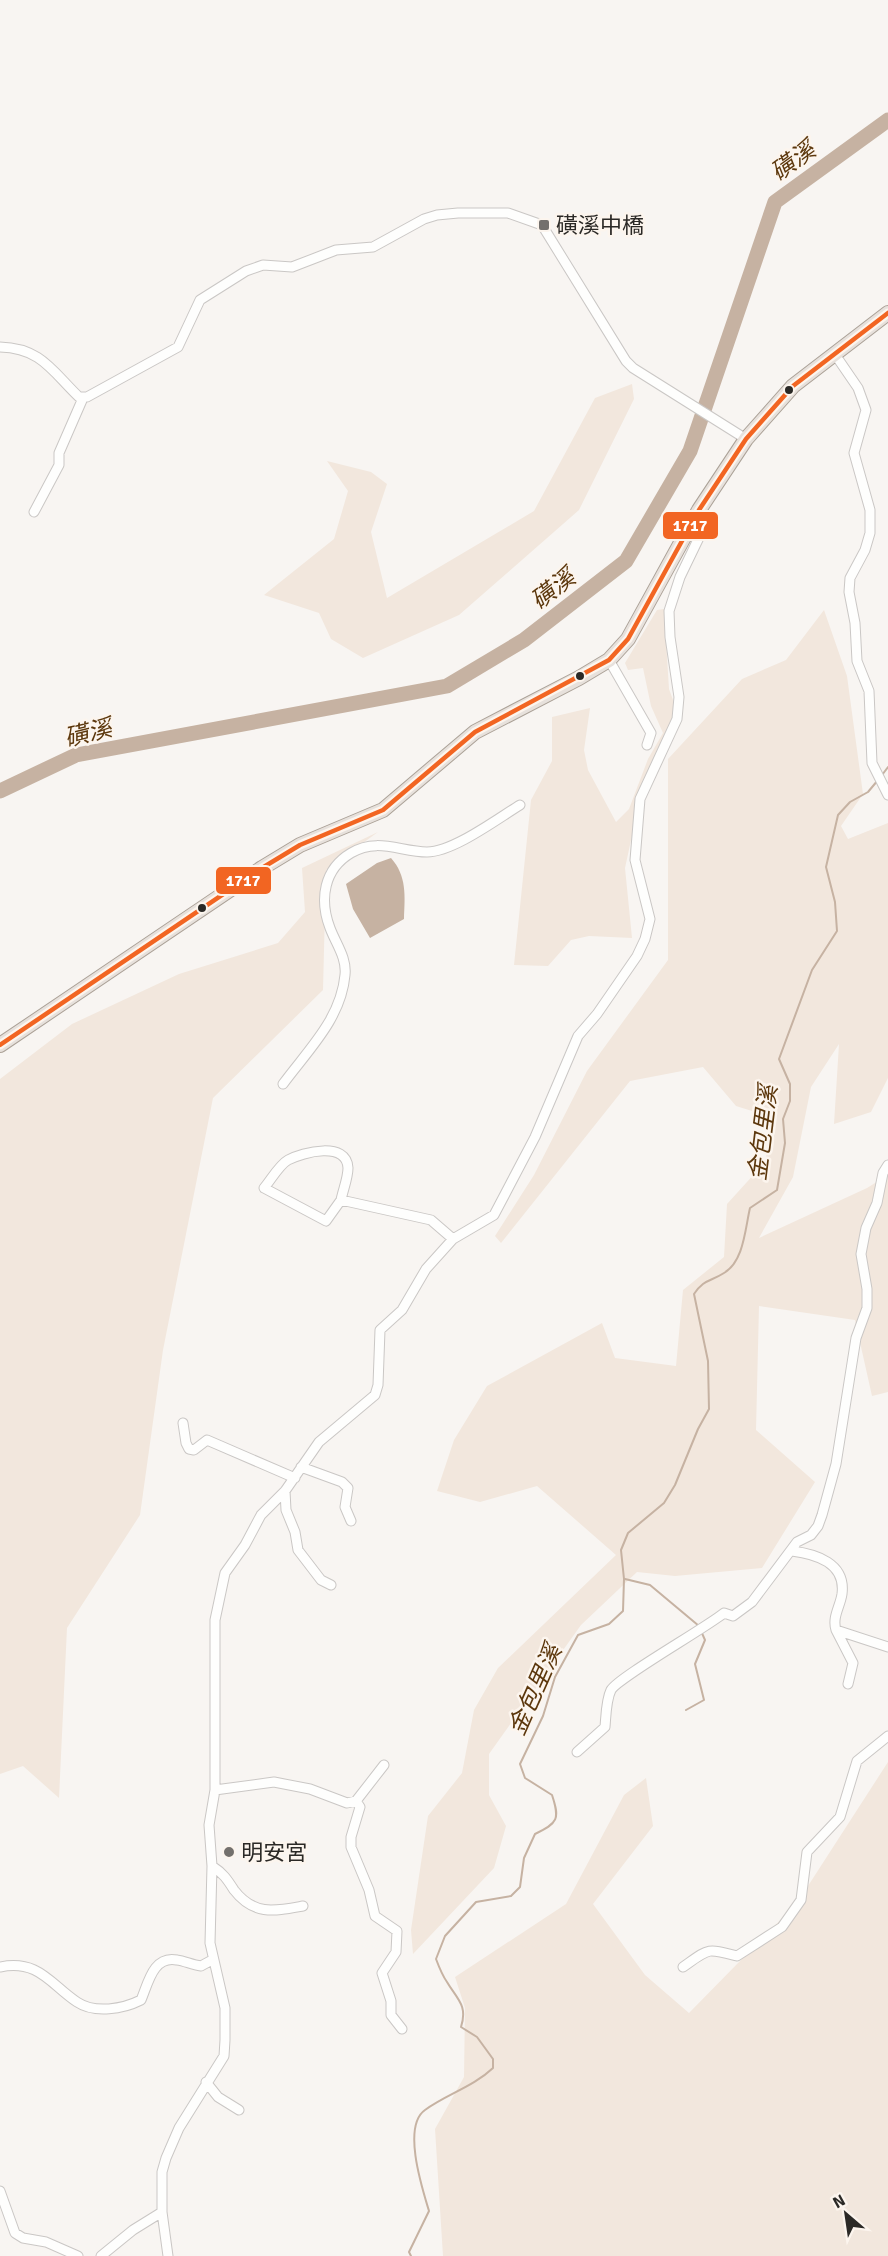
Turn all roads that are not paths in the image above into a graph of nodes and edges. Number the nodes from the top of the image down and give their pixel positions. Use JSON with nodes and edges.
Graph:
{"nodes":[{"id":1,"x":888,"y":313,"type":"edge"},
{"id":2,"x":0,"y":347,"type":"edge"},
{"id":3,"x":834,"y":353,"type":"junction"},
{"id":4,"x":83,"y":398,"type":"junction"},
{"id":5,"x":746,"y":439,"type":"junction"},
{"id":6,"x":699,"y":510,"type":"junction"},
{"id":7,"x":34,"y":512,"type":"dead end"},
{"id":8,"x":609,"y":660,"type":"junction"},
{"id":9,"x":647,"y":745,"type":"dead end"},
{"id":10,"x":882,"y":776,"type":"edge"},
{"id":11,"x":888,"y":795,"type":"edge"},
{"id":12,"x":520,"y":805,"type":"dead end"},
{"id":13,"x":0,"y":1045,"type":"edge"},
{"id":14,"x":284,"y":1084,"type":"dead end"},
{"id":15,"x":888,"y":1165,"type":"edge"},
{"id":16,"x":340,"y":1200,"type":"junction"},
{"id":17,"x":453,"y":1239,"type":"junction"},
{"id":18,"x":183,"y":1423,"type":"dead end"},
{"id":19,"x":301,"y":1467,"type":"junction"},
{"id":20,"x":295,"y":1478,"type":"junction"},
{"id":21,"x":285,"y":1491,"type":"junction"},
{"id":22,"x":351,"y":1521,"type":"dead end"},
{"id":23,"x":792,"y":1551,"type":"junction"},
{"id":24,"x":331,"y":1585,"type":"dead end"},
{"id":25,"x":836,"y":1630,"type":"junction"},
{"id":26,"x":888,"y":1647,"type":"edge"},
{"id":27,"x":848,"y":1684,"type":"dead end"},
{"id":28,"x":888,"y":1736,"type":"edge"},
{"id":29,"x":577,"y":1752,"type":"dead end"},
{"id":30,"x":384,"y":1765,"type":"dead end"},
{"id":31,"x":214,"y":1790,"type":"junction"},
{"id":32,"x":357,"y":1801,"type":"junction"},
{"id":33,"x":212,"y":1866,"type":"junction"},
{"id":34,"x":303,"y":1905,"type":"dead end"},
{"id":35,"x":212,"y":1960,"type":"junction"},
{"id":36,"x":0,"y":1967,"type":"edge"},
{"id":37,"x":683,"y":1967,"type":"dead end"},
{"id":38,"x":402,"y":2029,"type":"dead end"},
{"id":39,"x":206,"y":2082,"type":"junction"},
{"id":40,"x":239,"y":2110,"type":"dead end"},
{"id":41,"x":0,"y":2191,"type":"edge"},
{"id":42,"x":162,"y":2212,"type":"junction"},
{"id":43,"x":78,"y":2256,"type":"edge"},
{"id":44,"x":100,"y":2256,"type":"edge"},
{"id":45,"x":168,"y":2256,"type":"edge"}],
"edges":[{"from":1,"to":3,"type":"main road"},
{"from":2,"to":4,"type":"street"},
{"from":3,"to":5,"type":"main road"},
{"from":3,"to":10,"type":"street"},
{"from":4,"to":5,"type":"street"},
{"from":4,"to":7,"type":"street"},
{"from":5,"to":6,"type":"main road"},
{"from":6,"to":8,"type":"main road"},
{"from":6,"to":17,"type":"street"},
{"from":8,"to":9,"type":"street"},
{"from":8,"to":13,"type":"main road"},
{"from":10,"to":11,"type":"street"},
{"from":12,"to":14,"type":"street"},
{"from":15,"to":23,"type":"street"},
{"from":16,"to":16,"type":"street"},
{"from":16,"to":17,"type":"street"},
{"from":17,"to":19,"type":"street"},
{"from":18,"to":20,"type":"street"},
{"from":19,"to":20,"type":"street"},
{"from":19,"to":22,"type":"street"},
{"from":20,"to":21,"type":"street"},
{"from":21,"to":24,"type":"street"},
{"from":21,"to":31,"type":"street"},
{"from":23,"to":25,"type":"street"},
{"from":23,"to":29,"type":"street"},
{"from":25,"to":26,"type":"street"},
{"from":25,"to":27,"type":"street"},
{"from":28,"to":37,"type":"street"},
{"from":30,"to":32,"type":"street"},
{"from":31,"to":32,"type":"street"},
{"from":31,"to":33,"type":"street"},
{"from":32,"to":38,"type":"street"},
{"from":33,"to":34,"type":"street"},
{"from":33,"to":35,"type":"street"},
{"from":35,"to":36,"type":"street"},
{"from":35,"to":39,"type":"street"},
{"from":39,"to":40,"type":"street"},
{"from":39,"to":42,"type":"street"},
{"from":41,"to":43,"type":"street"},
{"from":42,"to":44,"type":"street"},
{"from":42,"to":45,"type":"street"}]}
